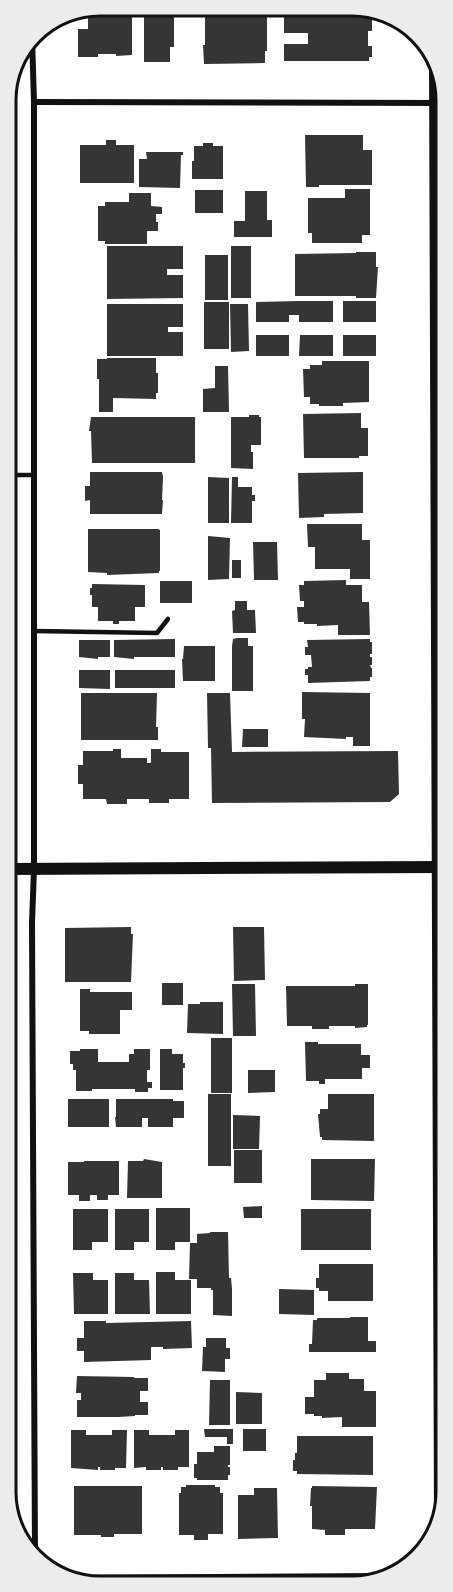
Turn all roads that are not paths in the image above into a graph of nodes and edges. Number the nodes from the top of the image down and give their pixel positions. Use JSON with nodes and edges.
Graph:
{"nodes":[{"id":1,"x":32,"y":51,"type":"edge"},
{"id":2,"x":432,"y":73,"type":"edge"},
{"id":3,"x":34,"y":102,"type":"junction"},
{"id":4,"x":432,"y":103,"type":"junction"},
{"id":5,"x":436,"y":103,"type":"edge"},
{"id":6,"x":436,"y":443,"type":"edge"},
{"id":7,"x":17,"y":476,"type":"edge"},
{"id":8,"x":34,"y":476,"type":"junction"},
{"id":9,"x":168,"y":619,"type":"dead end"},
{"id":10,"x":34,"y":631,"type":"junction"},
{"id":11,"x":436,"y":867,"type":"edge"},
{"id":12,"x":16,"y":869,"type":"edge"},
{"id":13,"x":33,"y":869,"type":"junction"},
{"id":14,"x":35,"y":1543,"type":"edge"}],
"edges":[{"from":1,"to":3,"type":"street"},
{"from":2,"to":4,"type":"street"},
{"from":3,"to":4,"type":"street"},
{"from":3,"to":8,"type":"street"},
{"from":4,"to":5,"type":"street"},
{"from":4,"to":6,"type":"street"},
{"from":7,"to":8,"type":"lane"},
{"from":8,"to":10,"type":"street"},
{"from":9,"to":10,"type":"lane"},
{"from":10,"to":13,"type":"street"},
{"from":11,"to":13,"type":"main road"},
{"from":12,"to":13,"type":"main road"},
{"from":13,"to":14,"type":"street"}]}
